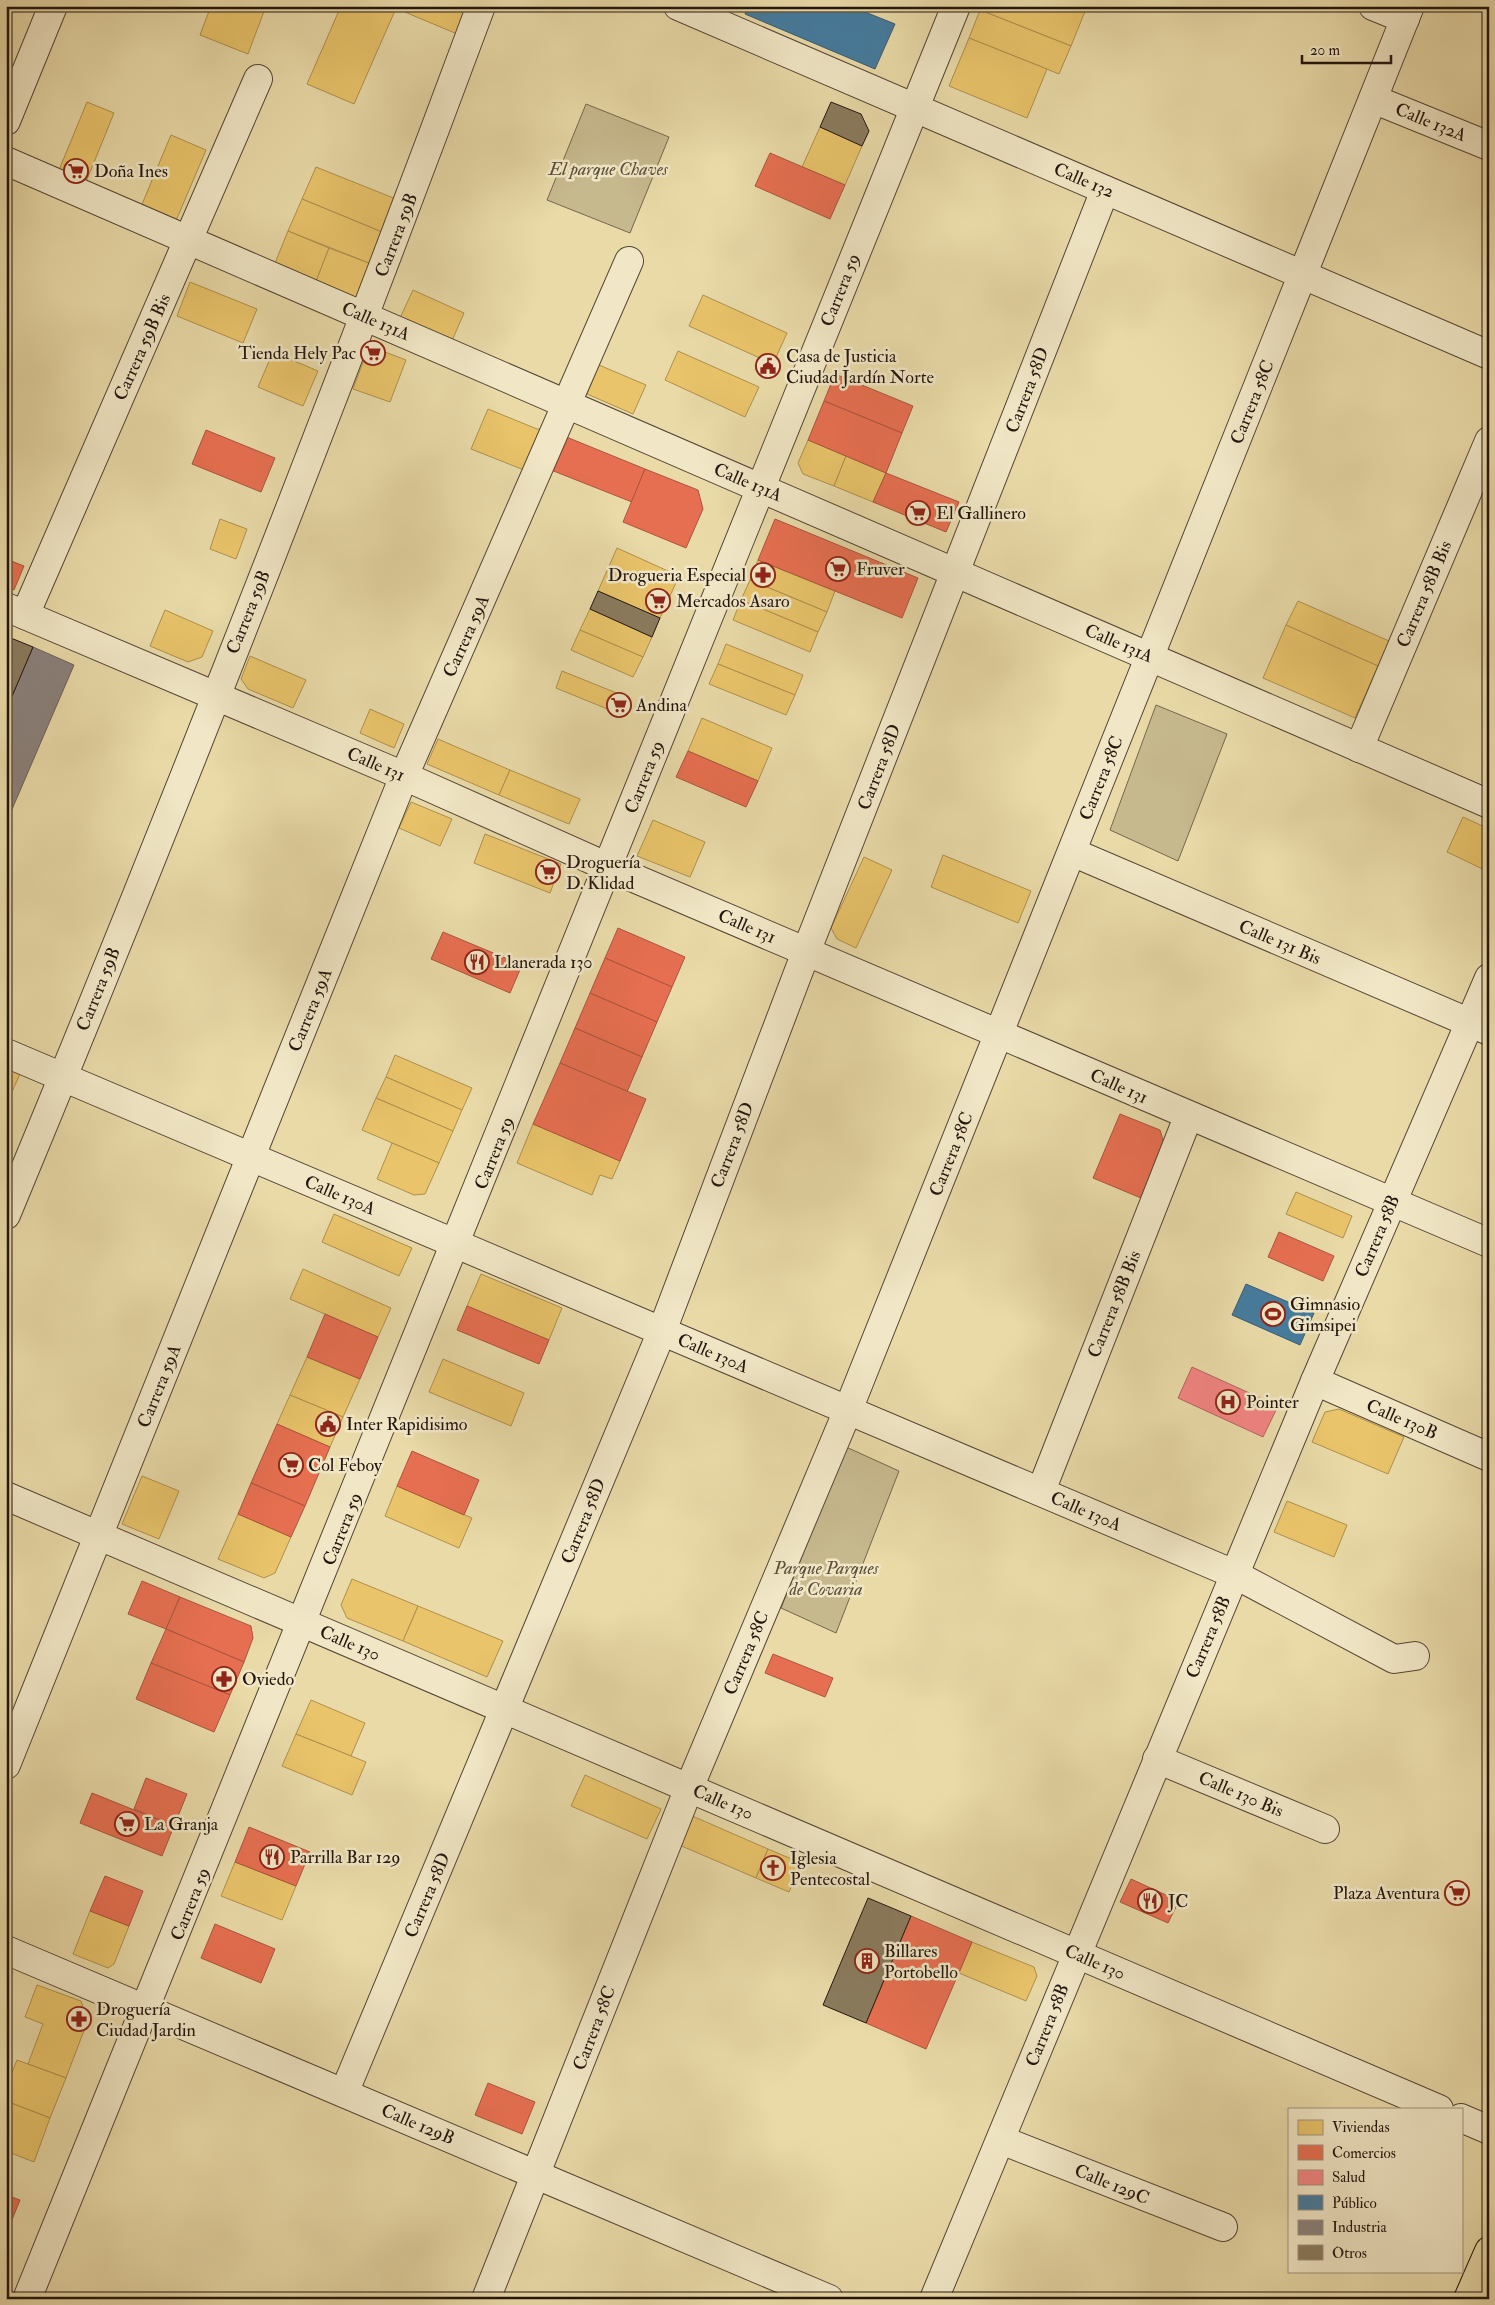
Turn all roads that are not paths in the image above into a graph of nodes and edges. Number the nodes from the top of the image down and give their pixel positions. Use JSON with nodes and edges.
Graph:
{"nodes":[{"id":1,"x":53,"y":6,"type":"edge"},
{"id":2,"x":481,"y":6,"type":"edge"},
{"id":3,"x":678,"y":6,"type":"edge"},
{"id":4,"x":956,"y":6,"type":"edge"},
{"id":5,"x":1373,"y":6,"type":"edge"},
{"id":6,"x":1408,"y":13,"type":"edge"},
{"id":7,"x":722,"y":15,"type":"edge"},
{"id":8,"x":258,"y":79,"type":"dead end"},
{"id":9,"x":1373,"y":99,"type":"junction"},
{"id":10,"x":915,"y":108,"type":"junction"},
{"id":11,"x":6,"y":121,"type":"edge"},
{"id":12,"x":1489,"y":146,"type":"edge"},
{"id":13,"x":6,"y":161,"type":"edge"},
{"id":14,"x":1105,"y":190,"type":"junction"},
{"id":15,"x":188,"y":240,"type":"junction"},
{"id":16,"x":630,"y":261,"type":"dead end"},
{"id":17,"x":1303,"y":275,"type":"junction"},
{"id":18,"x":365,"y":316,"type":"junction"},
{"id":19,"x":1489,"y":355,"type":"edge"},
{"id":20,"x":568,"y":404,"type":"junction"},
{"id":21,"x":1489,"y":441,"type":"edge"},
{"id":22,"x":760,"y":487,"type":"junction"},
{"id":23,"x":955,"y":572,"type":"junction"},
{"id":24,"x":16,"y":611,"type":"edge"},
{"id":25,"x":1150,"y":656,"type":"junction"},
{"id":26,"x":215,"y":696,"type":"junction"},
{"id":27,"x":1359,"y":748,"type":"junction"},
{"id":28,"x":404,"y":776,"type":"junction"},
{"id":29,"x":1489,"y":804,"type":"edge"},
{"id":30,"x":1072,"y":852,"type":"junction"},
{"id":31,"x":608,"y":867,"type":"junction"},
{"id":32,"x":806,"y":952,"type":"junction"},
{"id":33,"x":1489,"y":978,"type":"edge"},
{"id":34,"x":1479,"y":1027,"type":"edge"},
{"id":35,"x":1000,"y":1033,"type":"junction"},
{"id":36,"x":6,"y":1053,"type":"edge"},
{"id":37,"x":63,"y":1077,"type":"junction"},
{"id":38,"x":1188,"y":1117,"type":"junction"},
{"id":39,"x":251,"y":1157,"type":"junction"},
{"id":40,"x":1390,"y":1203,"type":"junction"},
{"id":41,"x":6,"y":1215,"type":"edge"},
{"id":42,"x":1489,"y":1243,"type":"edge"},
{"id":43,"x":458,"y":1244,"type":"junction"},
{"id":44,"x":662,"y":1331,"type":"junction"},
{"id":45,"x":1315,"y":1381,"type":"junction"},
{"id":46,"x":848,"y":1410,"type":"junction"},
{"id":47,"x":1489,"y":1457,"type":"edge"},
{"id":48,"x":1040,"y":1492,"type":"junction"},
{"id":49,"x":6,"y":1496,"type":"edge"},
{"id":50,"x":99,"y":1536,"type":"junction"},
{"id":51,"x":1234,"y":1574,"type":"junction"},
{"id":52,"x":304,"y":1624,"type":"junction"},
{"id":53,"x":1415,"y":1656,"type":"dead end"},
{"id":54,"x":505,"y":1709,"type":"junction"},
{"id":55,"x":1157,"y":1759,"type":"junction"},
{"id":56,"x":6,"y":1765,"type":"edge"},
{"id":57,"x":689,"y":1788,"type":"junction"},
{"id":58,"x":1325,"y":1829,"type":"dead end"},
{"id":59,"x":6,"y":1950,"type":"edge"},
{"id":60,"x":1076,"y":1954,"type":"junction"},
{"id":61,"x":147,"y":2009,"type":"junction"},
{"id":62,"x":344,"y":2093,"type":"junction"},
{"id":63,"x":1437,"y":2108,"type":"edge"},
{"id":64,"x":1462,"y":2118,"type":"edge"},
{"id":65,"x":1489,"y":2130,"type":"edge"},
{"id":66,"x":1001,"y":2140,"type":"junction"},
{"id":67,"x":536,"y":2175,"type":"junction"},
{"id":68,"x":1223,"y":2227,"type":"dead end"},
{"id":69,"x":1489,"y":2251,"type":"edge"},
{"id":70,"x":28,"y":2299,"type":"edge"},
{"id":71,"x":486,"y":2299,"type":"edge"},
{"id":72,"x":829,"y":2299,"type":"edge"},
{"id":73,"x":934,"y":2299,"type":"edge"},
{"id":74,"x":1468,"y":2299,"type":"edge"}],
"edges":[{"from":1,"to":11,"type":"street"},
{"from":2,"to":18,"type":"street","name":"Carrera 59B"},
{"from":3,"to":7,"type":"street","name":"Calle 132"},
{"from":4,"to":10,"type":"street","name":"Carrera 59"},
{"from":5,"to":6,"type":"street"},
{"from":6,"to":9,"type":"street","name":"Carrera 58C"},
{"from":7,"to":10,"type":"street","name":"Calle 132"},
{"from":8,"to":15,"type":"street","name":"Carrera 59B Bis"},
{"from":9,"to":12,"type":"street","name":"Calle 132A"},
{"from":9,"to":17,"type":"street","name":"Carrera 58C"},
{"from":10,"to":14,"type":"street","name":"Calle 132"},
{"from":10,"to":22,"type":"street","name":"Carrera 59"},
{"from":13,"to":15,"type":"street","name":"Calle 131A"},
{"from":14,"to":17,"type":"street","name":"Calle 132"},
{"from":14,"to":23,"type":"street","name":"Carrera 58D"},
{"from":15,"to":18,"type":"street","name":"Calle 131A"},
{"from":15,"to":24,"type":"street","name":"Carrera 59B Bis"},
{"from":16,"to":20,"type":"street","name":"Carrera 59A"},
{"from":17,"to":19,"type":"street","name":"Calle 132"},
{"from":17,"to":25,"type":"street","name":"Carrera 58C"},
{"from":18,"to":20,"type":"street","name":"Calle 131A"},
{"from":18,"to":26,"type":"street","name":"Carrera 59B"},
{"from":20,"to":22,"type":"street","name":"Calle 131A"},
{"from":20,"to":28,"type":"street","name":"Carrera 59A"},
{"from":21,"to":27,"type":"street","name":"Carrera 58B Bis"},
{"from":22,"to":23,"type":"street","name":"Calle 131A"},
{"from":22,"to":31,"type":"street","name":"Carrera 59"},
{"from":23,"to":25,"type":"street","name":"Calle 131A"},
{"from":23,"to":32,"type":"street","name":"Carrera 58D"},
{"from":24,"to":26,"type":"street","name":"Calle 131"},
{"from":25,"to":27,"type":"street","name":"Calle 131A"},
{"from":25,"to":30,"type":"street","name":"Carrera 58C"},
{"from":26,"to":28,"type":"street","name":"Calle 131"},
{"from":26,"to":37,"type":"street","name":"Carrera 59B"},
{"from":27,"to":29,"type":"street","name":"Calle 131A"},
{"from":28,"to":31,"type":"street","name":"Calle 131"},
{"from":28,"to":39,"type":"street","name":"Carrera 59A"},
{"from":30,"to":34,"type":"street","name":"Calle 131 Bis"},
{"from":30,"to":35,"type":"street","name":"Carrera 58C"},
{"from":31,"to":32,"type":"street","name":"Calle 131"},
{"from":31,"to":43,"type":"street","name":"Carrera 59"},
{"from":32,"to":35,"type":"street","name":"Calle 131"},
{"from":32,"to":44,"type":"street","name":"Carrera 58D"},
{"from":33,"to":34,"type":"street","name":"Carrera 58B"},
{"from":34,"to":40,"type":"street","name":"Carrera 58B"},
{"from":35,"to":38,"type":"street","name":"Calle 131"},
{"from":35,"to":46,"type":"street","name":"Carrera 58C"},
{"from":36,"to":37,"type":"street","name":"Calle 130A"},
{"from":37,"to":39,"type":"street","name":"Calle 130A"},
{"from":37,"to":41,"type":"street","name":"Carrera 59B"},
{"from":38,"to":40,"type":"street","name":"Calle 131"},
{"from":38,"to":48,"type":"street","name":"Carrera 58B Bis"},
{"from":39,"to":43,"type":"street","name":"Calle 130A"},
{"from":39,"to":50,"type":"street","name":"Carrera 59A"},
{"from":40,"to":42,"type":"street","name":"Calle 131"},
{"from":40,"to":45,"type":"street","name":"Carrera 58B"},
{"from":43,"to":44,"type":"street","name":"Calle 130A"},
{"from":43,"to":52,"type":"street","name":"Carrera 59"},
{"from":44,"to":46,"type":"street","name":"Calle 130A"},
{"from":44,"to":54,"type":"street","name":"Carrera 58D"},
{"from":45,"to":47,"type":"street","name":"Calle 130B"},
{"from":45,"to":51,"type":"street","name":"Carrera 58B"},
{"from":46,"to":48,"type":"street","name":"Calle 130A"},
{"from":46,"to":57,"type":"street","name":"Carrera 58C"},
{"from":48,"to":51,"type":"street","name":"Calle 130A"},
{"from":49,"to":50,"type":"street","name":"Calle 130"},
{"from":50,"to":52,"type":"street","name":"Calle 130"},
{"from":50,"to":56,"type":"street","name":"Carrera 59A"},
{"from":51,"to":53,"type":"street","name":"Calle 130A"},
{"from":51,"to":55,"type":"street","name":"Carrera 58B"},
{"from":52,"to":54,"type":"street","name":"Calle 130"},
{"from":52,"to":61,"type":"street","name":"Carrera 59"},
{"from":54,"to":57,"type":"street","name":"Calle 130"},
{"from":54,"to":62,"type":"street","name":"Carrera 58D"},
{"from":55,"to":58,"type":"street","name":"Calle 130 Bis"},
{"from":55,"to":60,"type":"street","name":"Carrera 58B"},
{"from":57,"to":60,"type":"street","name":"Calle 130"},
{"from":57,"to":67,"type":"street","name":"Carrera 58C"},
{"from":59,"to":61,"type":"street","name":"Calle 129B"},
{"from":60,"to":63,"type":"street","name":"Calle 130"},
{"from":60,"to":66,"type":"street","name":"Carrera 58B"},
{"from":61,"to":62,"type":"street","name":"Calle 129B"},
{"from":61,"to":70,"type":"street","name":"Carrera 59"},
{"from":62,"to":67,"type":"street","name":"Calle 129B"},
{"from":64,"to":65,"type":"street"},
{"from":66,"to":68,"type":"street","name":"Calle 129C"},
{"from":66,"to":73,"type":"street","name":"Carrera 58B"},
{"from":67,"to":71,"type":"street","name":"Carrera 58C"},
{"from":67,"to":72,"type":"street","name":"Calle 129B"},
{"from":69,"to":74,"type":"main road"}]}
